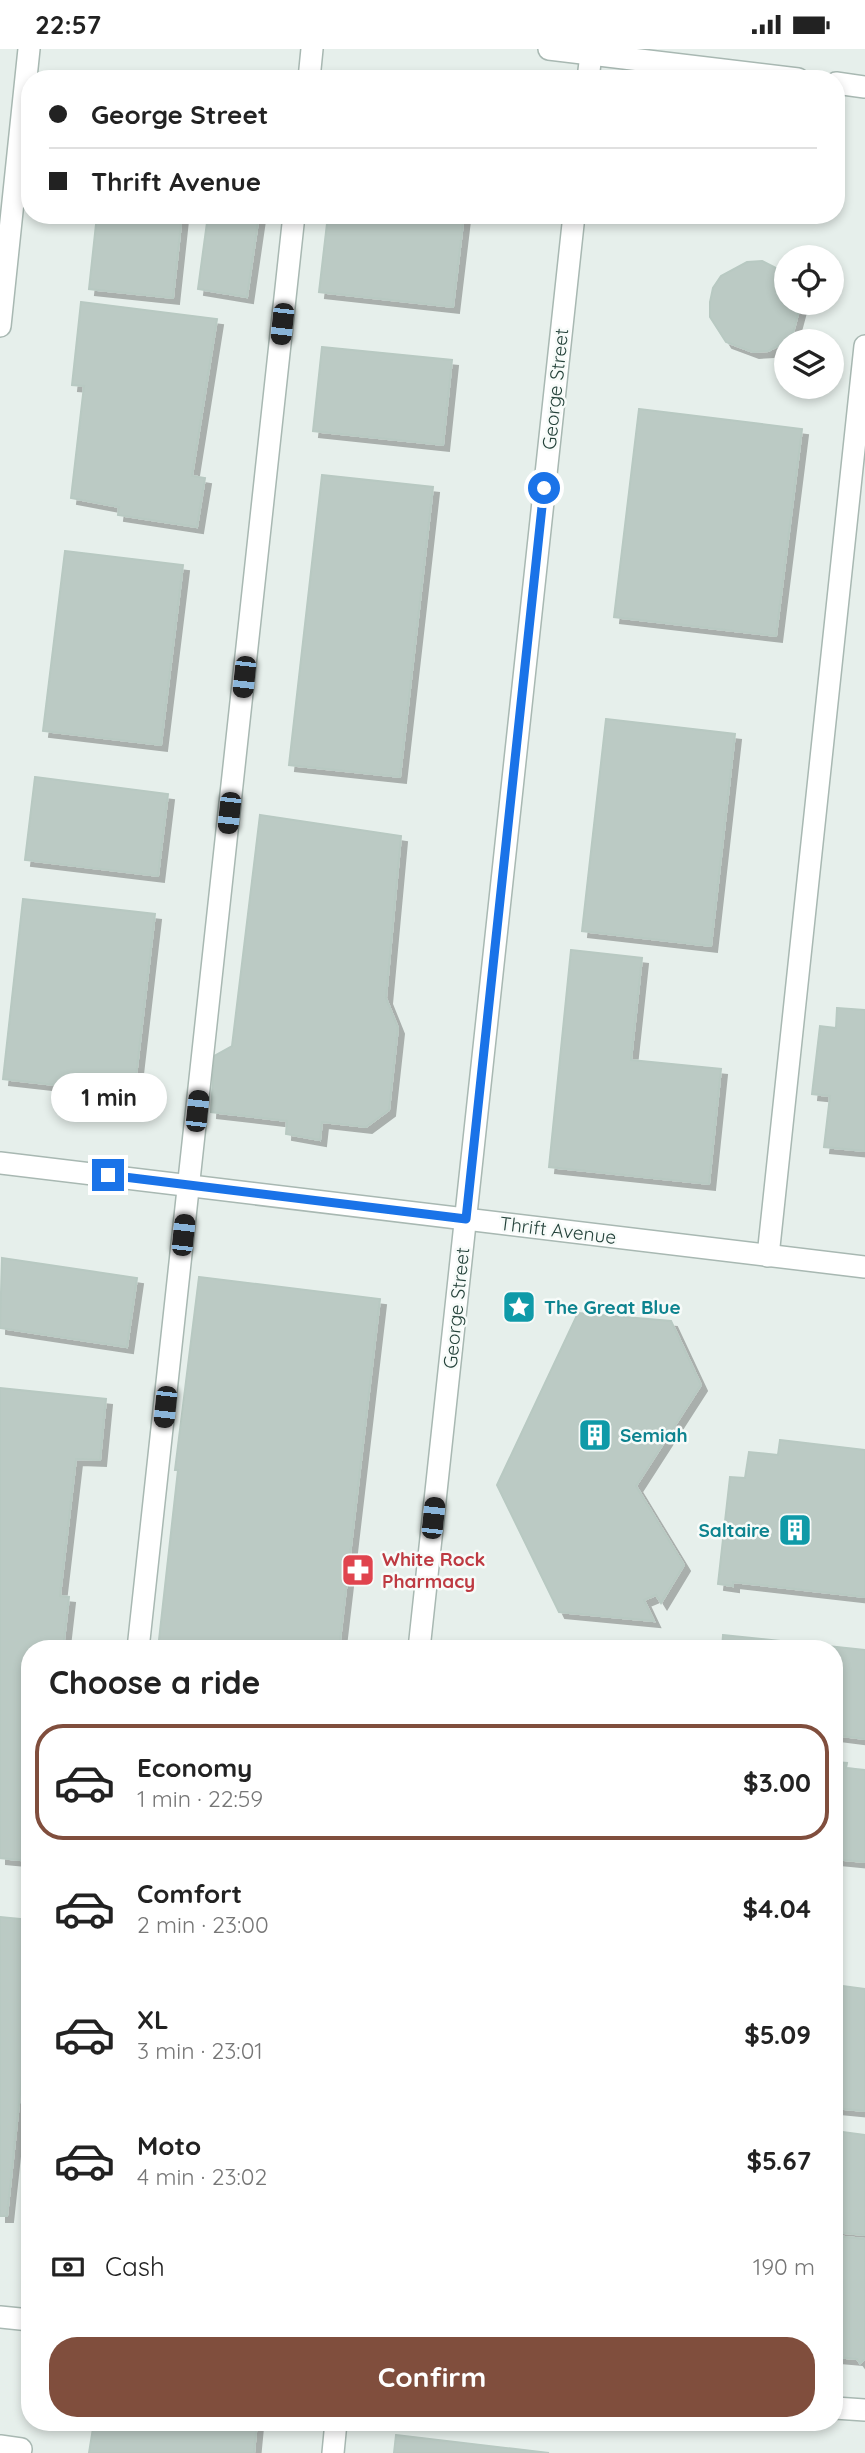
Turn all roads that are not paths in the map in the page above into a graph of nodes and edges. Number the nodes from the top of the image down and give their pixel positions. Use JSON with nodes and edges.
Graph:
{"nodes":[{"id":1,"x":29,"y":49,"type":"edge"},
{"id":2,"x":312,"y":49,"type":"edge"},
{"id":3,"x":549,"y":49,"type":"edge"},
{"id":4,"x":591,"y":54,"type":"junction"},
{"id":5,"x":27,"y":70,"type":"edge"},
{"id":6,"x":310,"y":70,"type":"edge"},
{"id":7,"x":590,"y":70,"type":"edge"},
{"id":8,"x":723,"y":70,"type":"edge"},
{"id":9,"x":845,"y":84,"type":"edge"},
{"id":10,"x":865,"y":87,"type":"edge"},
{"id":11,"x":21,"y":125,"type":"edge"},
{"id":12,"x":293,"y":224,"type":"edge"},
{"id":13,"x":573,"y":224,"type":"edge"},
{"id":14,"x":0,"y":326,"type":"edge"},
{"id":15,"x":865,"y":346,"type":"edge"},
{"id":16,"x":0,"y":1163,"type":"edge"},
{"id":17,"x":189,"y":1185,"type":"junction"},
{"id":18,"x":466,"y":1219,"type":"junction"},
{"id":19,"x":768,"y":1256,"type":"junction"},
{"id":20,"x":865,"y":1267,"type":"edge"},
{"id":21,"x":139,"y":1640,"type":"edge"},
{"id":22,"x":420,"y":1640,"type":"edge"},
{"id":23,"x":0,"y":2317,"type":"edge"},
{"id":24,"x":21,"y":2319,"type":"edge"},
{"id":25,"x":843,"y":2409,"type":"edge"},
{"id":26,"x":865,"y":2410,"type":"edge"},
{"id":27,"x":335,"y":2431,"type":"edge"},
{"id":28,"x":0,"y":2446,"type":"edge"},
{"id":29,"x":20,"y":2453,"type":"edge"},
{"id":30,"x":333,"y":2453,"type":"edge"}],
"edges":[{"from":1,"to":5,"type":"street"},
{"from":2,"to":6,"type":"street"},
{"from":3,"to":4,"type":"street"},
{"from":4,"to":7,"type":"street"},
{"from":4,"to":8,"type":"street"},
{"from":9,"to":10,"type":"street"},
{"from":11,"to":14,"type":"street"},
{"from":12,"to":17,"type":"street"},
{"from":13,"to":18,"type":"street","name":"George Street"},
{"from":15,"to":19,"type":"street"},
{"from":16,"to":17,"type":"street","name":"Thrift Avenue"},
{"from":17,"to":18,"type":"street","name":"Thrift Avenue"},
{"from":17,"to":21,"type":"street"},
{"from":18,"to":19,"type":"street","name":"Thrift Avenue"},
{"from":18,"to":22,"type":"street","name":"George Street"},
{"from":19,"to":20,"type":"street","name":"Thrift Avenue"},
{"from":23,"to":24,"type":"street"},
{"from":25,"to":26,"type":"street"},
{"from":27,"to":30,"type":"street"},
{"from":28,"to":29,"type":"street"}]}
